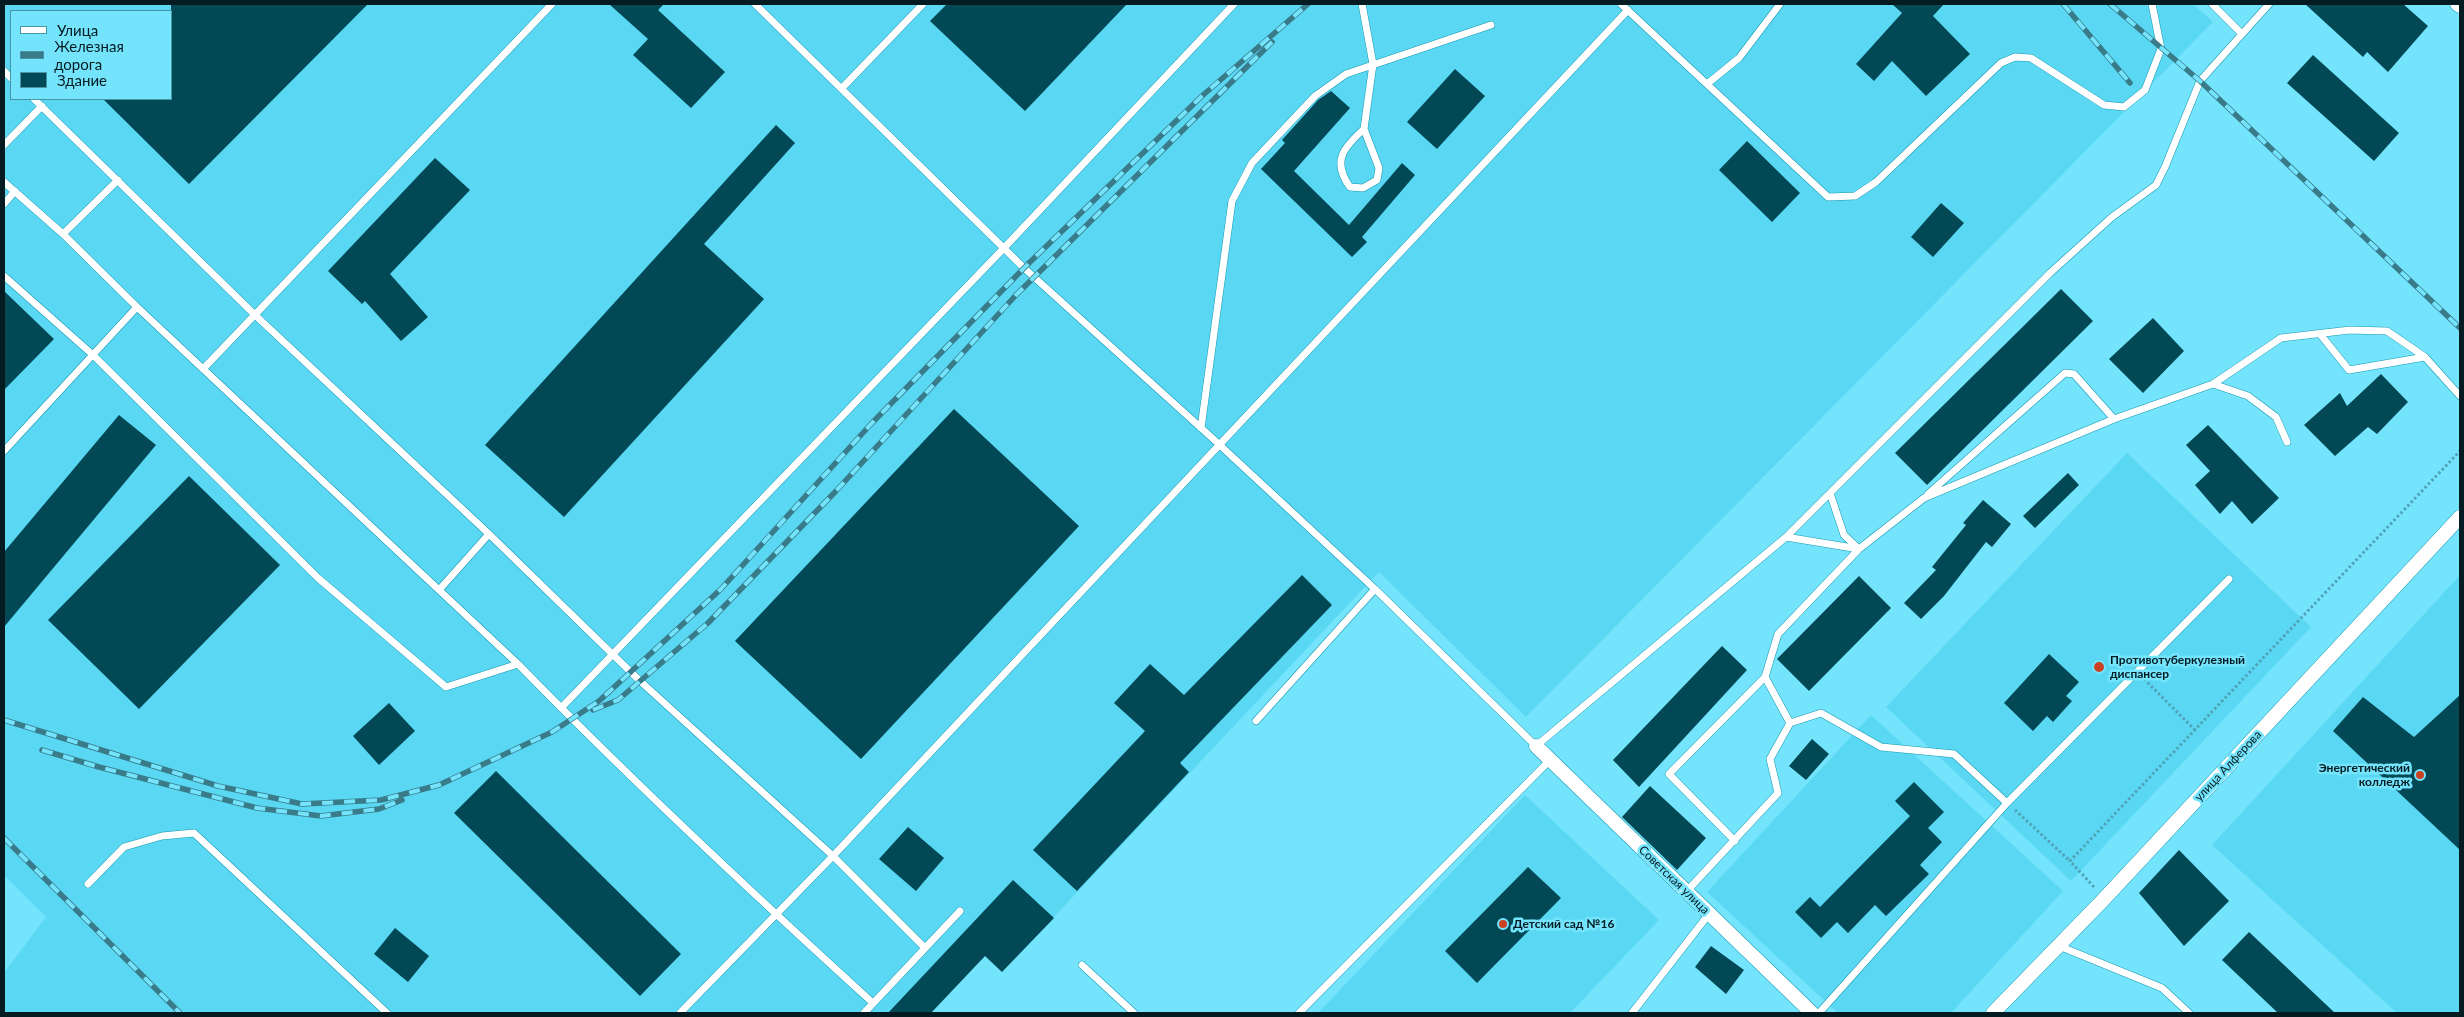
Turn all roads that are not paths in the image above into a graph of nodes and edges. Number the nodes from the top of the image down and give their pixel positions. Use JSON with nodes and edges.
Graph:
{"nodes":[{"id":1,"x":552,"y":4,"type":"edge"},
{"id":2,"x":755,"y":4,"type":"edge"},
{"id":3,"x":923,"y":4,"type":"edge"},
{"id":4,"x":1234,"y":4,"type":"edge"},
{"id":5,"x":1362,"y":4,"type":"edge"},
{"id":6,"x":1621,"y":4,"type":"edge"},
{"id":7,"x":1780,"y":4,"type":"edge"},
{"id":8,"x":2152,"y":4,"type":"edge"},
{"id":9,"x":2212,"y":4,"type":"edge"},
{"id":10,"x":2269,"y":4,"type":"edge"},
{"id":11,"x":2457,"y":4,"type":"edge"},
{"id":12,"x":2460,"y":6,"type":"edge"},
{"id":13,"x":1628,"y":10,"type":"junction"},
{"id":14,"x":1491,"y":25,"type":"dead end"},
{"id":15,"x":2242,"y":34,"type":"junction"},
{"id":16,"x":1373,"y":64,"type":"junction"},
{"id":17,"x":1707,"y":84,"type":"junction"},
{"id":18,"x":842,"y":88,"type":"junction"},
{"id":19,"x":35,"y":100,"type":"edge"},
{"id":20,"x":42,"y":106,"type":"junction"},
{"id":21,"x":1364,"y":129,"type":"junction"},
{"id":22,"x":4,"y":145,"type":"edge"},
{"id":23,"x":118,"y":180,"type":"junction"},
{"id":24,"x":4,"y":182,"type":"edge"},
{"id":25,"x":15,"y":191,"type":"junction"},
{"id":26,"x":4,"y":204,"type":"edge"},
{"id":27,"x":63,"y":234,"type":"junction"},
{"id":28,"x":1004,"y":248,"type":"junction"},
{"id":29,"x":4,"y":276,"type":"edge"},
{"id":30,"x":137,"y":308,"type":"junction"},
{"id":31,"x":255,"y":315,"type":"junction"},
{"id":32,"x":2320,"y":334,"type":"junction"},
{"id":33,"x":93,"y":355,"type":"junction"},
{"id":34,"x":2425,"y":357,"type":"junction"},
{"id":35,"x":203,"y":369,"type":"junction"},
{"id":36,"x":2213,"y":384,"type":"junction"},
{"id":37,"x":2460,"y":396,"type":"edge"},
{"id":38,"x":2114,"y":419,"type":"junction"},
{"id":39,"x":1201,"y":428,"type":"junction"},
{"id":40,"x":2287,"y":442,"type":"dead end"},
{"id":41,"x":1220,"y":446,"type":"junction"},
{"id":42,"x":4,"y":451,"type":"edge"},
{"id":43,"x":1830,"y":493,"type":"junction"},
{"id":44,"x":1924,"y":498,"type":"junction"},
{"id":45,"x":2460,"y":517,"type":"edge"},
{"id":46,"x":489,"y":534,"type":"junction"},
{"id":47,"x":1786,"y":537,"type":"junction"},
{"id":48,"x":1859,"y":549,"type":"junction"},
{"id":49,"x":2229,"y":579,"type":"dead end"},
{"id":50,"x":1375,"y":589,"type":"junction"},
{"id":51,"x":439,"y":590,"type":"junction"},
{"id":52,"x":613,"y":653,"type":"junction"},
{"id":53,"x":518,"y":664,"type":"junction"},
{"id":54,"x":1765,"y":677,"type":"junction"},
{"id":55,"x":561,"y":708,"type":"junction"},
{"id":56,"x":1256,"y":721,"type":"dead end"},
{"id":57,"x":1790,"y":723,"type":"junction"},
{"id":58,"x":1536,"y":746,"type":"junction"},
{"id":59,"x":1550,"y":760,"type":"junction"},
{"id":60,"x":2007,"y":803,"type":"junction"},
{"id":61,"x":1735,"y":841,"type":"junction"},
{"id":62,"x":833,"y":856,"type":"junction"},
{"id":63,"x":88,"y":884,"type":"dead end"},
{"id":64,"x":1686,"y":892,"type":"junction"},
{"id":65,"x":960,"y":911,"type":"dead end"},
{"id":66,"x":1709,"y":914,"type":"junction"},
{"id":67,"x":776,"y":916,"type":"junction"},
{"id":68,"x":2059,"y":946,"type":"junction"},
{"id":69,"x":925,"y":948,"type":"junction"},
{"id":70,"x":1082,"y":965,"type":"dead end"},
{"id":71,"x":873,"y":1003,"type":"junction"},
{"id":72,"x":387,"y":1013,"type":"edge"},
{"id":73,"x":680,"y":1013,"type":"edge"},
{"id":74,"x":864,"y":1013,"type":"edge"},
{"id":75,"x":1134,"y":1013,"type":"edge"},
{"id":76,"x":1299,"y":1013,"type":"edge"},
{"id":77,"x":1632,"y":1013,"type":"edge"},
{"id":78,"x":1812,"y":1013,"type":"edge"},
{"id":79,"x":1819,"y":1013,"type":"edge"},
{"id":80,"x":1994,"y":1013,"type":"edge"},
{"id":81,"x":2189,"y":1013,"type":"edge"}],
"edges":[{"from":1,"to":31,"type":"lane"},
{"from":2,"to":18,"type":"lane"},
{"from":3,"to":18,"type":"lane"},
{"from":4,"to":28,"type":"lane"},
{"from":5,"to":16,"type":"lane"},
{"from":6,"to":13,"type":"lane"},
{"from":7,"to":17,"type":"lane"},
{"from":8,"to":17,"type":"lane"},
{"from":9,"to":15,"type":"lane"},
{"from":10,"to":15,"type":"lane"},
{"from":11,"to":12,"type":"street"},
{"from":13,"to":17,"type":"lane"},
{"from":13,"to":41,"type":"lane"},
{"from":14,"to":16,"type":"lane"},
{"from":15,"to":43,"type":"lane"},
{"from":16,"to":21,"type":"lane"},
{"from":16,"to":39,"type":"lane"},
{"from":18,"to":28,"type":"lane"},
{"from":19,"to":20,"type":"lane"},
{"from":20,"to":22,"type":"lane"},
{"from":20,"to":23,"type":"lane"},
{"from":21,"to":21,"type":"lane"},
{"from":23,"to":27,"type":"lane"},
{"from":23,"to":31,"type":"lane"},
{"from":24,"to":25,"type":"lane"},
{"from":25,"to":26,"type":"lane"},
{"from":25,"to":27,"type":"lane"},
{"from":27,"to":30,"type":"lane"},
{"from":28,"to":39,"type":"lane"},
{"from":28,"to":52,"type":"lane"},
{"from":29,"to":33,"type":"lane"},
{"from":30,"to":33,"type":"lane"},
{"from":30,"to":35,"type":"lane"},
{"from":31,"to":35,"type":"lane"},
{"from":31,"to":46,"type":"lane"},
{"from":32,"to":34,"type":"lane"},
{"from":32,"to":34,"type":"lane"},
{"from":32,"to":36,"type":"lane"},
{"from":33,"to":42,"type":"lane"},
{"from":33,"to":53,"type":"lane"},
{"from":34,"to":37,"type":"lane"},
{"from":35,"to":51,"type":"lane"},
{"from":36,"to":38,"type":"lane"},
{"from":36,"to":40,"type":"lane"},
{"from":38,"to":44,"type":"lane"},
{"from":38,"to":44,"type":"lane"},
{"from":39,"to":41,"type":"lane"},
{"from":41,"to":50,"type":"lane"},
{"from":41,"to":62,"type":"lane"},
{"from":43,"to":47,"type":"lane"},
{"from":43,"to":48,"type":"lane"},
{"from":44,"to":48,"type":"lane"},
{"from":45,"to":68,"type":"street","name":"улица Алферова"},
{"from":46,"to":51,"type":"lane"},
{"from":46,"to":52,"type":"lane"},
{"from":47,"to":48,"type":"lane"},
{"from":47,"to":58,"type":"lane"},
{"from":48,"to":54,"type":"lane"},
{"from":49,"to":60,"type":"lane"},
{"from":50,"to":56,"type":"lane"},
{"from":50,"to":58,"type":"lane"},
{"from":51,"to":53,"type":"lane"},
{"from":52,"to":55,"type":"lane"},
{"from":52,"to":62,"type":"lane"},
{"from":53,"to":55,"type":"lane"},
{"from":54,"to":57,"type":"lane"},
{"from":54,"to":61,"type":"lane"},
{"from":55,"to":67,"type":"lane"},
{"from":57,"to":60,"type":"lane"},
{"from":57,"to":61,"type":"lane"},
{"from":58,"to":59,"type":"street","name":"Советская улица"},
{"from":59,"to":64,"type":"street","name":"Советская улица"},
{"from":59,"to":76,"type":"lane"},
{"from":60,"to":79,"type":"lane"},
{"from":61,"to":64,"type":"lane"},
{"from":62,"to":67,"type":"lane"},
{"from":62,"to":69,"type":"lane"},
{"from":63,"to":72,"type":"lane"},
{"from":64,"to":66,"type":"street","name":"Советская улица"},
{"from":65,"to":69,"type":"lane"},
{"from":66,"to":77,"type":"lane"},
{"from":66,"to":78,"type":"street","name":"Советская улица"},
{"from":67,"to":71,"type":"lane"},
{"from":67,"to":73,"type":"lane"},
{"from":68,"to":80,"type":"street","name":"улица Алферова"},
{"from":68,"to":81,"type":"lane"},
{"from":69,"to":71,"type":"lane"},
{"from":70,"to":75,"type":"lane"},
{"from":71,"to":74,"type":"lane"}]}
